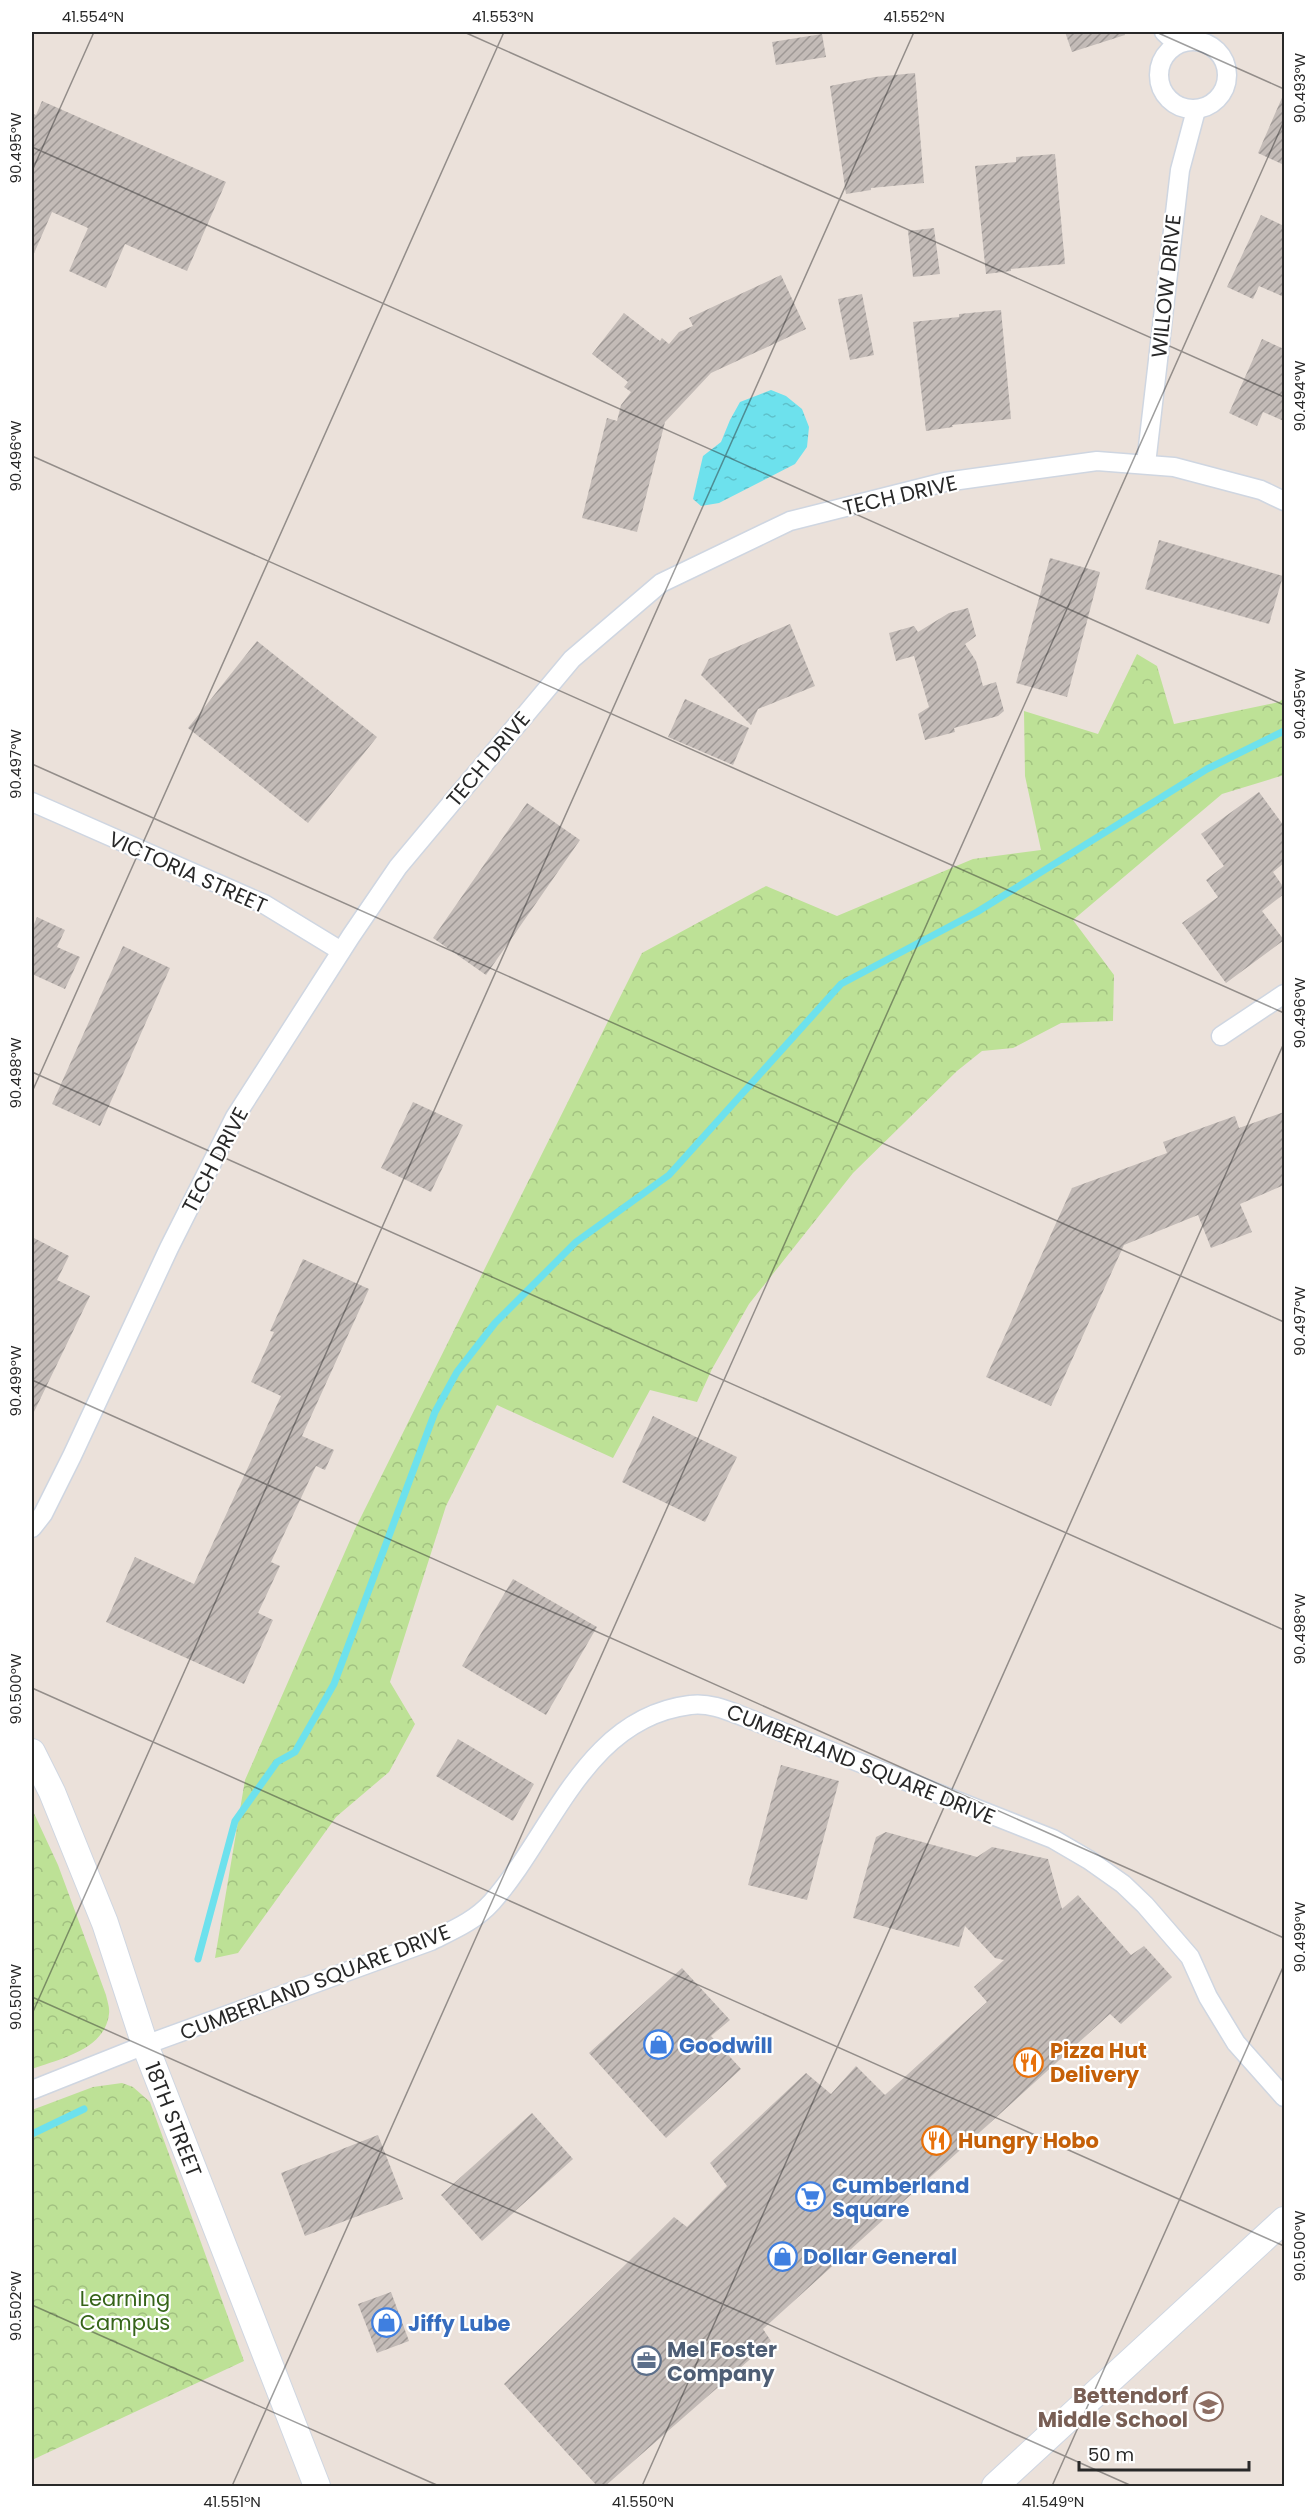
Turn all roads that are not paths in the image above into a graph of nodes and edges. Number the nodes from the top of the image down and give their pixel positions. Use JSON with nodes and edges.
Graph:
{"nodes":[{"id":1,"x":1171,"y":38,"type":"edge"},
{"id":2,"x":1196,"y":110,"type":"junction"},
{"id":3,"x":1146,"y":464,"type":"junction"},
{"id":4,"x":1284,"y":501,"type":"edge"},
{"id":5,"x":32,"y":802,"type":"edge"},
{"id":6,"x":341,"y":951,"type":"junction"},
{"id":7,"x":1284,"y":994,"type":"edge"},
{"id":8,"x":1221,"y":1036,"type":"dead end"},
{"id":9,"x":32,"y":1528,"type":"edge"},
{"id":10,"x":32,"y":1752,"type":"edge"},
{"id":11,"x":145,"y":2046,"type":"junction"},
{"id":12,"x":32,"y":2090,"type":"edge"},
{"id":13,"x":1284,"y":2097,"type":"edge"},
{"id":14,"x":1284,"y":2220,"type":"edge"},
{"id":15,"x":317,"y":2487,"type":"edge"},
{"id":16,"x":994,"y":2487,"type":"edge"}],
"edges":[{"from":1,"to":2,"type":"street"},
{"from":1,"to":2,"type":"street"},
{"from":2,"to":3,"type":"street","name":"WILLOW DRIVE"},
{"from":3,"to":4,"type":"street","name":"TECH DRIVE"},
{"from":3,"to":6,"type":"street","name":"TECH DRIVE"},
{"from":5,"to":6,"type":"street","name":"VICTORIA STREET"},
{"from":6,"to":9,"type":"street","name":"TECH DRIVE"},
{"from":7,"to":8,"type":"street"},
{"from":10,"to":11,"type":"street","name":"18TH STREET"},
{"from":11,"to":12,"type":"street","name":"CUMBERLAND SQUARE DRIVE"},
{"from":11,"to":13,"type":"street","name":"CUMBERLAND SQUARE DRIVE"},
{"from":11,"to":15,"type":"street","name":"18TH STREET"},
{"from":14,"to":16,"type":"street"}]}
